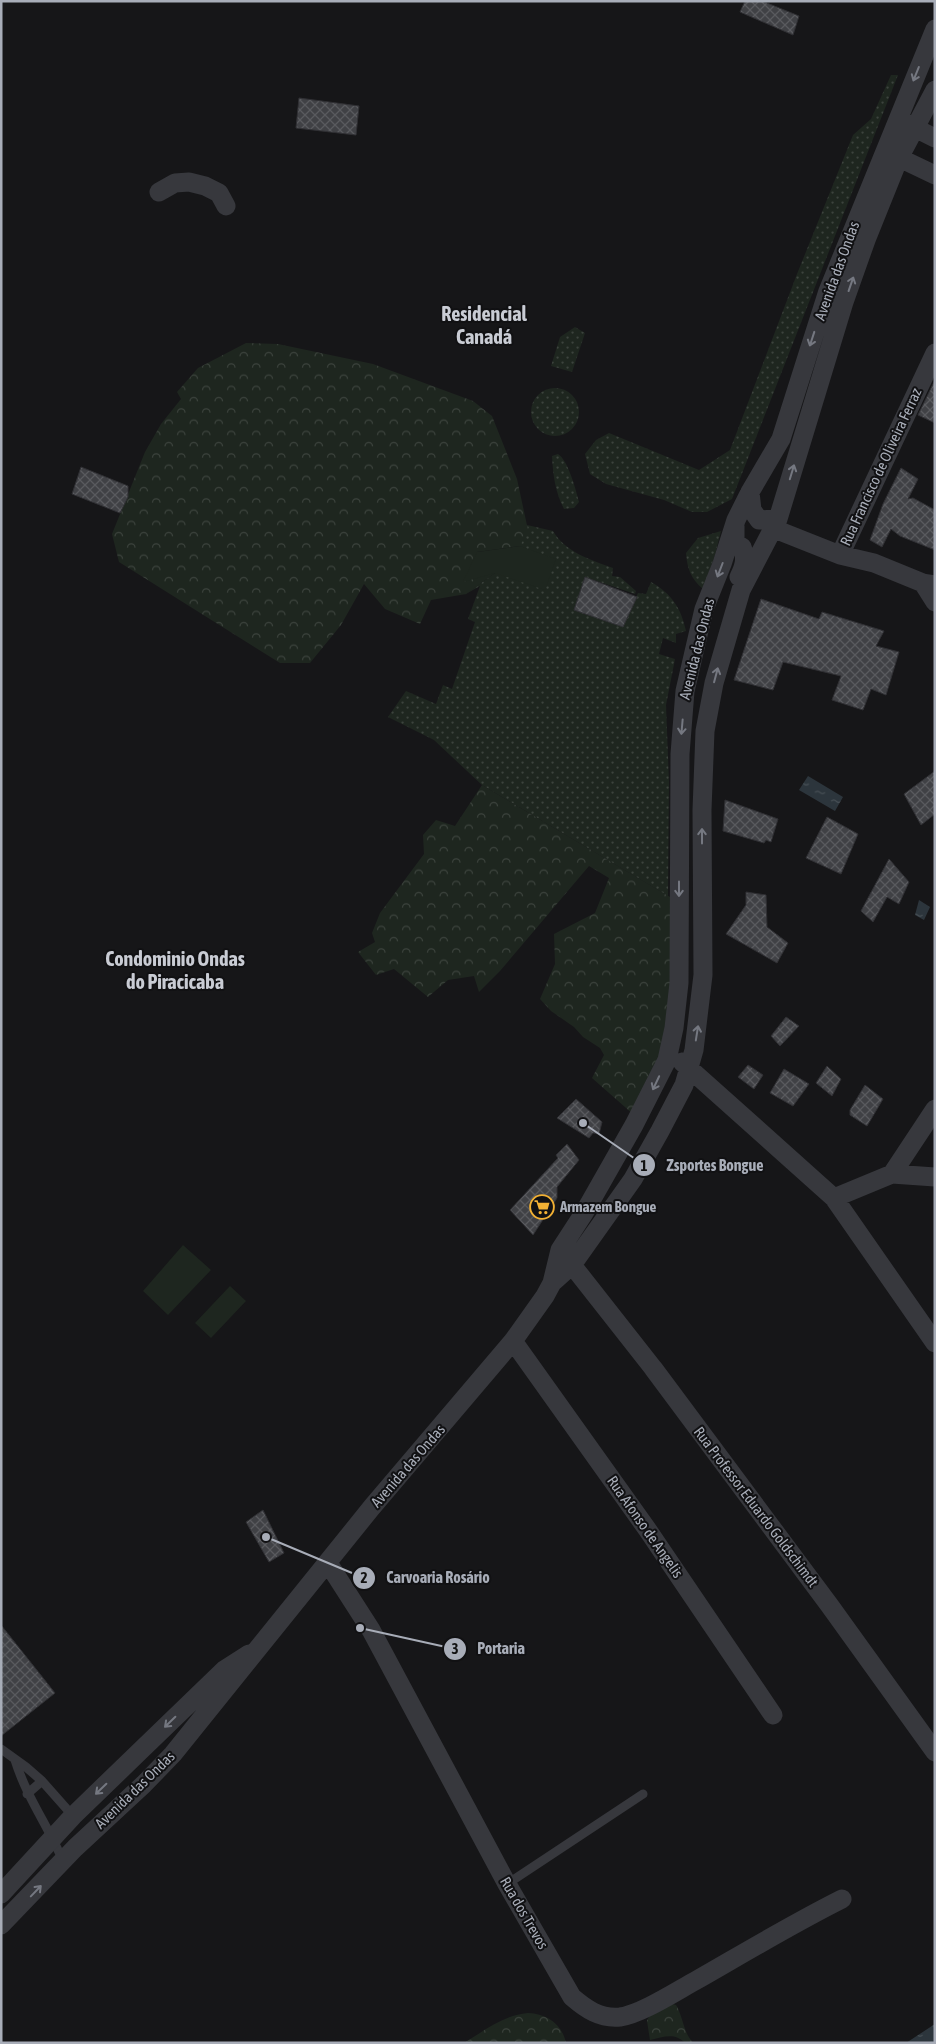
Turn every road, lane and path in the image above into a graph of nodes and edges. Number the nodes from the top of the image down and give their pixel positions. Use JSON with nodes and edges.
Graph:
{"nodes":[{"id":1,"x":935,"y":29,"type":"edge"},
{"id":2,"x":935,"y":90,"type":"edge"},
{"id":3,"x":898,"y":119,"type":"junction"},
{"id":4,"x":915,"y":128,"type":"junction"},
{"id":5,"x":935,"y":138,"type":"edge"},
{"id":6,"x":892,"y":154,"type":"junction"},
{"id":7,"x":935,"y":175,"type":"edge"},
{"id":8,"x":159,"y":192,"type":"dead end"},
{"id":9,"x":226,"y":206,"type":"dead end"},
{"id":10,"x":935,"y":353,"type":"edge"},
{"id":11,"x":750,"y":492,"type":"junction"},
{"id":12,"x":736,"y":520,"type":"junction"},
{"id":13,"x":775,"y":523,"type":"junction"},
{"id":14,"x":840,"y":555,"type":"junction"},
{"id":15,"x":929,"y":584,"type":"edge"},
{"id":16,"x":935,"y":602,"type":"edge"},
{"id":17,"x":734,"y":611,"type":"junction"},
{"id":18,"x":670,"y":1048,"type":"junction"},
{"id":19,"x":688,"y":1069,"type":"junction"},
{"id":20,"x":935,"y":1109,"type":"edge"},
{"id":21,"x":892,"y":1174,"type":"junction"},
{"id":22,"x":935,"y":1177,"type":"edge"},
{"id":23,"x":602,"y":1178,"type":"junction"},
{"id":24,"x":621,"y":1195,"type":"junction"},
{"id":25,"x":834,"y":1198,"type":"junction"},
{"id":26,"x":589,"y":1204,"type":"junction"},
{"id":27,"x":605,"y":1217,"type":"junction"},
{"id":28,"x":572,"y":1265,"type":"junction"},
{"id":29,"x":552,"y":1283,"type":"junction"},
{"id":30,"x":513,"y":1341,"type":"junction"},
{"id":31,"x":935,"y":1343,"type":"edge"},
{"id":32,"x":328,"y":1563,"type":"junction"},
{"id":33,"x":261,"y":1647,"type":"junction"},
{"id":34,"x":224,"y":1670,"type":"junction"},
{"id":35,"x":773,"y":1715,"type":"dead end"},
{"id":36,"x":1,"y":1750,"type":"edge"},
{"id":37,"x":935,"y":1752,"type":"edge"},
{"id":38,"x":173,"y":1754,"type":"junction"},
{"id":39,"x":136,"y":1755,"type":"junction"},
{"id":40,"x":15,"y":1760,"type":"junction"},
{"id":41,"x":42,"y":1781,"type":"junction"},
{"id":42,"x":27,"y":1794,"type":"junction"},
{"id":43,"x":643,"y":1794,"type":"dead end"},
{"id":44,"x":73,"y":1816,"type":"junction"},
{"id":45,"x":93,"y":1831,"type":"junction"},
{"id":46,"x":54,"y":1839,"type":"junction"},
{"id":47,"x":64,"y":1861,"type":"junction"},
{"id":48,"x":507,"y":1884,"type":"junction"},
{"id":49,"x":1,"y":1894,"type":"edge"},
{"id":50,"x":842,"y":1899,"type":"dead end"},
{"id":51,"x":1,"y":1925,"type":"edge"}],
"edges":[{"from":1,"to":3,"type":"street","name":"Avenida das Ondas","one_way":true},
{"from":2,"to":4,"type":"street","name":"Avenida das Ondas"},
{"from":3,"to":4,"type":"street"},
{"from":3,"to":6,"type":"street","name":"Avenida das Ondas"},
{"from":4,"to":5,"type":"street"},
{"from":4,"to":6,"type":"street","name":"Avenida das Ondas"},
{"from":6,"to":7,"type":"street"},
{"from":6,"to":11,"type":"street","name":"Avenida das Ondas","one_way":true},
{"from":13,"to":6,"type":"street","name":"Avenida das Ondas","one_way":true},
{"from":8,"to":9,"type":"street"},
{"from":10,"to":14,"type":"street","name":"Rua Francisco de Oliveira Ferraz"},
{"from":11,"to":12,"type":"street","name":"Avenida das Ondas"},
{"from":11,"to":13,"type":"street"},
{"from":12,"to":17,"type":"street"},
{"from":12,"to":18,"type":"street","name":"Avenida das Ondas","one_way":true},
{"from":13,"to":14,"type":"street"},
{"from":13,"to":17,"type":"street","name":"Avenida das Ondas"},
{"from":14,"to":15,"type":"street"},
{"from":15,"to":16,"type":"street"},
{"from":19,"to":17,"type":"street","name":"Avenida das Ondas","one_way":true},
{"from":18,"to":19,"type":"street"},
{"from":18,"to":23,"type":"street","name":"Avenida das Ondas","one_way":true},
{"from":19,"to":24,"type":"street","name":"Avenida das Ondas"},
{"from":19,"to":25,"type":"street"},
{"from":20,"to":21,"type":"street"},
{"from":21,"to":22,"type":"street"},
{"from":21,"to":25,"type":"street"},
{"from":23,"to":24,"type":"street"},
{"from":23,"to":26,"type":"street","name":"Avenida das Ondas"},
{"from":24,"to":27,"type":"street","name":"Avenida das Ondas"},
{"from":25,"to":31,"type":"street"},
{"from":26,"to":27,"type":"street"},
{"from":26,"to":29,"type":"street","name":"Avenida das Ondas"},
{"from":27,"to":28,"type":"street","name":"Avenida das Ondas"},
{"from":28,"to":29,"type":"street","name":"Avenida das Ondas"},
{"from":28,"to":37,"type":"street","name":"Rua Professor Eduardo Goldschimdt"},
{"from":29,"to":30,"type":"street","name":"Avenida das Ondas"},
{"from":30,"to":32,"type":"street","name":"Avenida das Ondas"},
{"from":30,"to":35,"type":"street","name":"Rua Afonso de Angelis"},
{"from":32,"to":33,"type":"street","name":"Avenida das Ondas"},
{"from":32,"to":48,"type":"street","name":"Rua dos Trevos"},
{"from":33,"to":34,"type":"street","name":"Avenida das Ondas"},
{"from":33,"to":38,"type":"street","name":"Avenida das Ondas"},
{"from":34,"to":38,"type":"street"},
{"from":34,"to":39,"type":"street","name":"Avenida das Ondas","one_way":true},
{"from":36,"to":40,"type":"lane"},
{"from":38,"to":45,"type":"street","name":"Avenida das Ondas"},
{"from":39,"to":44,"type":"street","name":"Avenida das Ondas","one_way":true},
{"from":39,"to":45,"type":"street"},
{"from":40,"to":41,"type":"lane"},
{"from":40,"to":42,"type":"lane"},
{"from":41,"to":42,"type":"lane"},
{"from":41,"to":44,"type":"lane"},
{"from":42,"to":46,"type":"lane"},
{"from":43,"to":48,"type":"lane"},
{"from":44,"to":46,"type":"street","name":"Avenida das Ondas"},
{"from":45,"to":47,"type":"street","name":"Avenida das Ondas"},
{"from":46,"to":47,"type":"lane"},
{"from":46,"to":49,"type":"street","name":"Avenida das Ondas"},
{"from":51,"to":47,"type":"street","name":"Avenida das Ondas","one_way":true},
{"from":48,"to":50,"type":"street","name":"Rua dos Trevos"}]}
